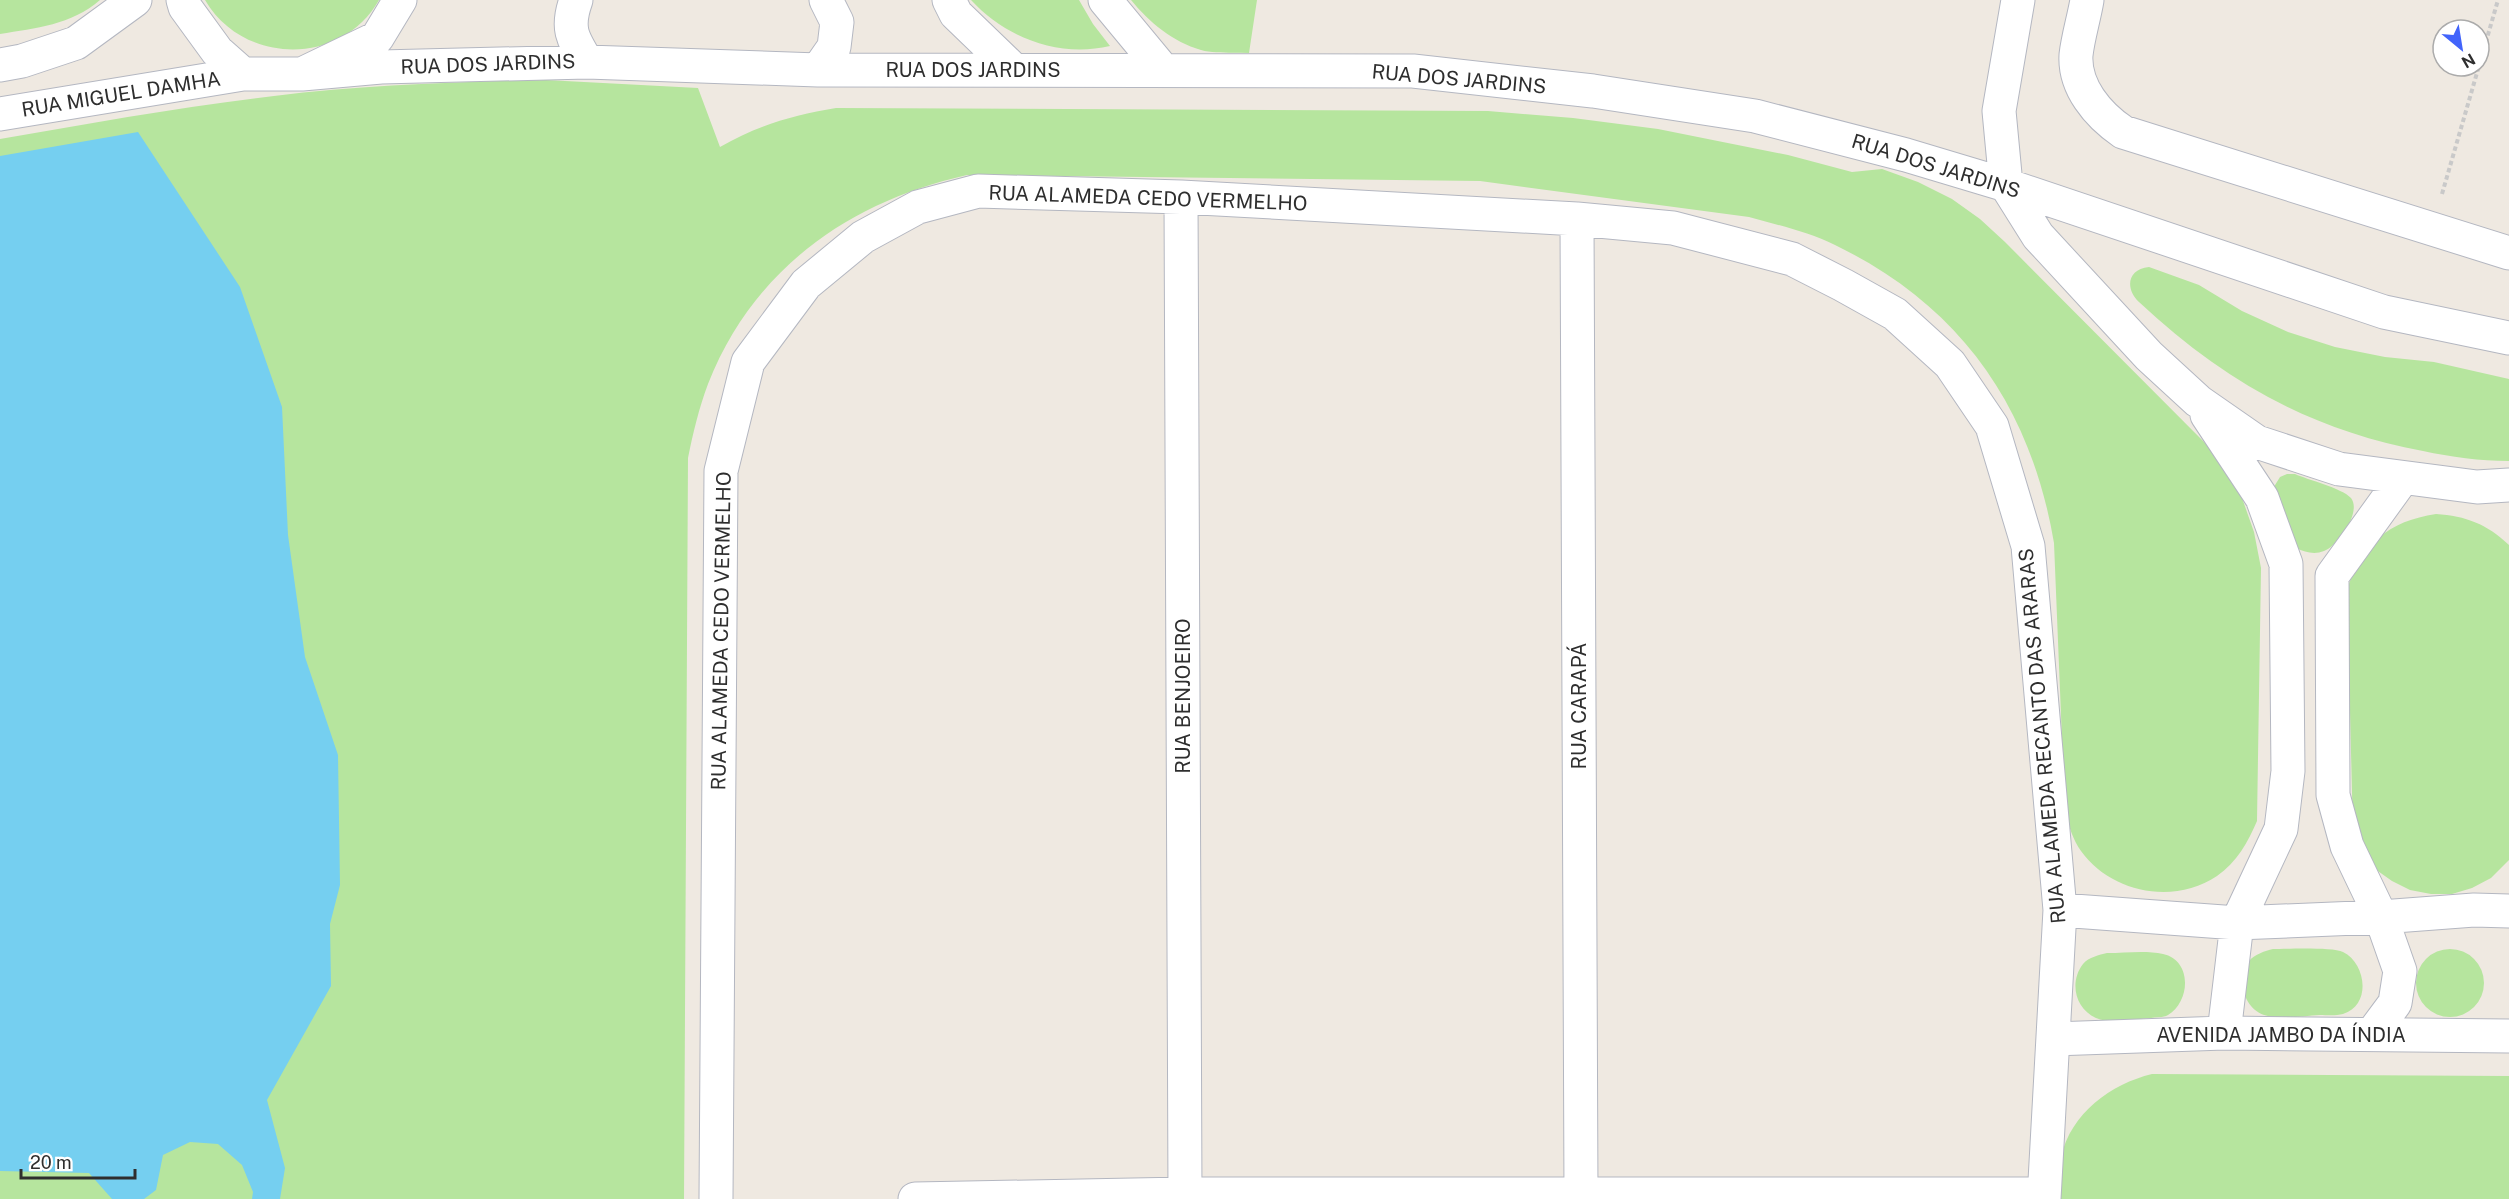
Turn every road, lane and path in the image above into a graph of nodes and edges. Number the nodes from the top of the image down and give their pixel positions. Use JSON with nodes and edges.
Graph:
{"nodes":[{"id":1,"x":135,"y":0,"type":"edge"},
{"id":2,"x":183,"y":0,"type":"edge"},
{"id":3,"x":400,"y":0,"type":"edge"},
{"id":4,"x":576,"y":0,"type":"edge"},
{"id":5,"x":826,"y":0,"type":"edge"},
{"id":6,"x":949,"y":0,"type":"edge"},
{"id":7,"x":1106,"y":0,"type":"edge"},
{"id":8,"x":2018,"y":0,"type":"edge"},
{"id":9,"x":2087,"y":0,"type":"edge"},
{"id":10,"x":2498,"y":0,"type":"edge"},
{"id":11,"x":587,"y":62,"type":"junction"},
{"id":12,"x":0,"y":64,"type":"edge"},
{"id":13,"x":818,"y":70,"type":"junction"},
{"id":14,"x":1014,"y":70,"type":"junction"},
{"id":15,"x":1163,"y":70,"type":"junction"},
{"id":16,"x":243,"y":74,"type":"junction"},
{"id":17,"x":302,"y":74,"type":"junction"},
{"id":18,"x":0,"y":114,"type":"edge"},
{"id":19,"x":2006,"y":185,"type":"junction"},
{"id":20,"x":1181,"y":197,"type":"junction"},
{"id":21,"x":1577,"y":219,"type":"junction"},
{"id":22,"x":2431,"y":229,"type":"junction"},
{"id":23,"x":2509,"y":253,"type":"edge"},
{"id":24,"x":1895,"y":314,"type":"joint"},
{"id":25,"x":2509,"y":339,"type":"edge"},
{"id":26,"x":2198,"y":401,"type":"junction"},
{"id":27,"x":2402,"y":479,"type":"junction"},
{"id":28,"x":2493,"y":486,"type":"edge"},
{"id":29,"x":2509,"y":513,"type":"edge"},
{"id":30,"x":2332,"y":576,"type":"junction"},
{"id":31,"x":2286,"y":577,"type":"junction"},
{"id":32,"x":2285,"y":795,"type":"junction"},
{"id":33,"x":2333,"y":795,"type":"junction"},
{"id":34,"x":2060,"y":910,"type":"junction"},
{"id":35,"x":2509,"y":912,"type":"edge"},
{"id":36,"x":2381,"y":917,"type":"junction"},
{"id":37,"x":2237,"y":923,"type":"junction"},
{"id":38,"x":2224,"y":1033,"type":"junction"},
{"id":39,"x":2372,"y":1034,"type":"junction"},
{"id":40,"x":2509,"y":1036,"type":"edge"},
{"id":41,"x":2053,"y":1039,"type":"junction"},
{"id":42,"x":1581,"y":1193,"type":"junction"},
{"id":43,"x":1185,"y":1194,"type":"junction"},
{"id":44,"x":2044,"y":1196,"type":"edge"},
{"id":45,"x":716,"y":1199,"type":"edge"},
{"id":46,"x":915,"y":1199,"type":"edge"}],
"edges":[{"from":1,"to":12,"type":"street"},
{"from":2,"to":16,"type":"street"},
{"from":3,"to":17,"type":"street"},
{"from":4,"to":11,"type":"street"},
{"from":5,"to":13,"type":"street"},
{"from":6,"to":14,"type":"street"},
{"from":7,"to":15,"type":"street"},
{"from":8,"to":19,"type":"street"},
{"from":9,"to":22,"type":"street"},
{"from":10,"to":22,"type":"path"},
{"from":11,"to":13,"type":"street","name":"RUA DOS JARDINS"},
{"from":11,"to":17,"type":"street","name":"RUA DOS JARDINS"},
{"from":13,"to":14,"type":"street","name":"RUA DOS JARDINS"},
{"from":14,"to":15,"type":"street","name":"RUA DOS JARDINS"},
{"from":15,"to":19,"type":"street","name":"RUA DOS JARDINS"},
{"from":16,"to":17,"type":"street","name":"RUA DOS JARDINS"},
{"from":16,"to":18,"type":"street","name":"RUA MIGUEL DAMHA"},
{"from":19,"to":25,"type":"street","name":"RUA DOS JARDINS"},
{"from":19,"to":26,"type":"street"},
{"from":20,"to":21,"type":"street","name":"RUA ALAMEDA CEDO VERMELHO"},
{"from":20,"to":43,"type":"street","name":"RUA BENJOEIRO"},
{"from":20,"to":45,"type":"street","name":"RUA ALAMEDA CEDO VERMELHO"},
{"from":21,"to":24,"type":"street","name":"RUA ALAMEDA CEDO VERMELHO"},
{"from":21,"to":42,"type":"street","name":"RUA CARAPÁ"},
{"from":22,"to":23,"type":"street"},
{"from":24,"to":34,"type":"street","name":"RUA ALAMEDA RECANTO DAS ARARAS"},
{"from":26,"to":27,"type":"street"},
{"from":26,"to":31,"type":"street"},
{"from":27,"to":28,"type":"street"},
{"from":27,"to":30,"type":"street"},
{"from":28,"to":29,"type":"street"},
{"from":30,"to":31,"type":"street"},
{"from":30,"to":33,"type":"street"},
{"from":31,"to":32,"type":"street"},
{"from":32,"to":33,"type":"street"},
{"from":32,"to":37,"type":"street"},
{"from":33,"to":36,"type":"street"},
{"from":34,"to":37,"type":"street"},
{"from":34,"to":41,"type":"street","name":"RUA ALAMEDA RECANTO DAS ARARAS"},
{"from":35,"to":36,"type":"street"},
{"from":36,"to":37,"type":"street"},
{"from":36,"to":39,"type":"street"},
{"from":37,"to":38,"type":"street"},
{"from":38,"to":39,"type":"street","name":"AVENIDA JAMBO DA ÍNDIA"},
{"from":38,"to":41,"type":"street","name":"AVENIDA JAMBO DA ÍNDIA"},
{"from":39,"to":40,"type":"street","name":"AVENIDA JAMBO DA ÍNDIA"},
{"from":41,"to":44,"type":"street","name":"RUA ALAMEDA RECANTO DAS ARARAS"},
{"from":42,"to":43,"type":"street"},
{"from":42,"to":44,"type":"street"},
{"from":43,"to":46,"type":"street"}]}
